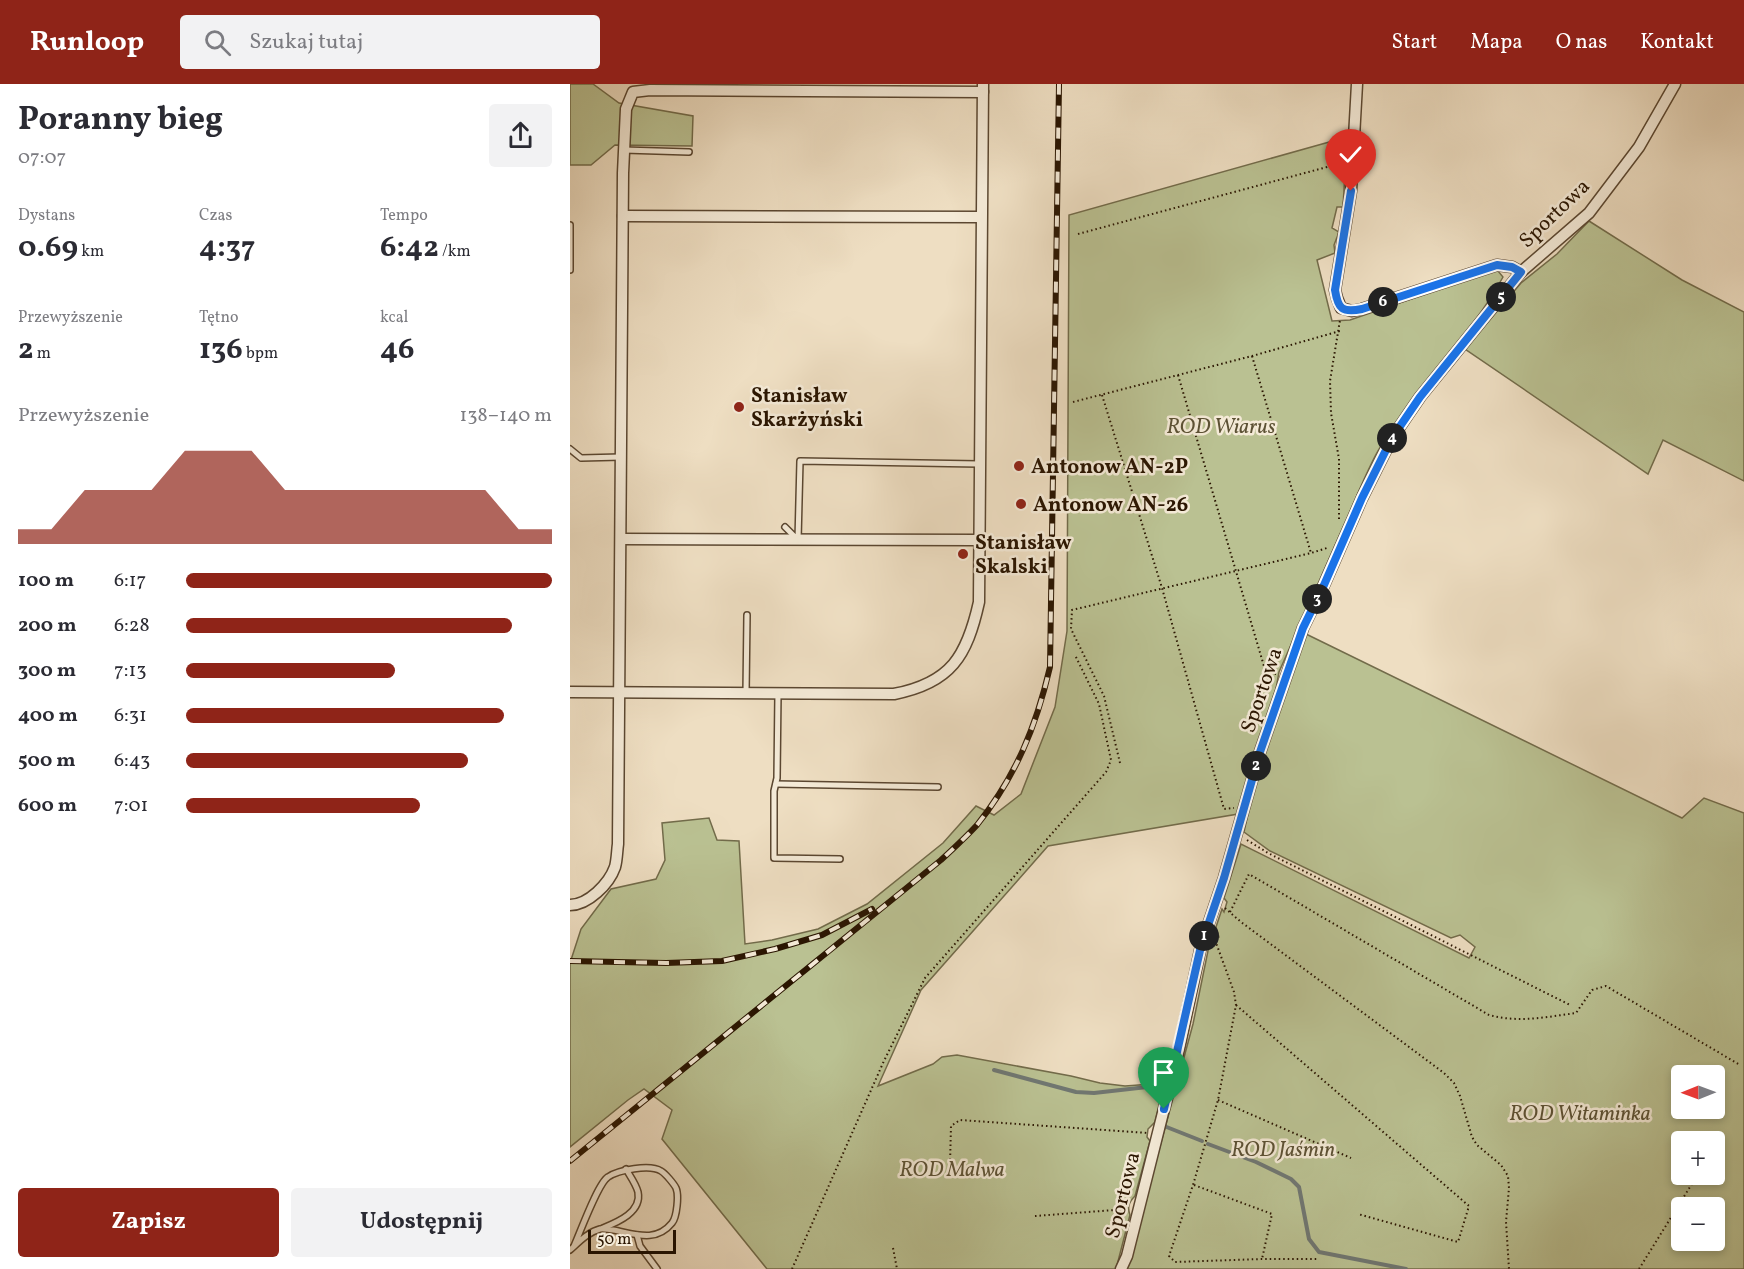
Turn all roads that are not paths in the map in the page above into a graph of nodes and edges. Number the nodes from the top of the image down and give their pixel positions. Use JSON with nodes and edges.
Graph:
{"nodes":[{"id":1,"x":1357,"y":84,"type":"edge"},
{"id":2,"x":1675,"y":84,"type":"edge"},
{"id":3,"x":645,"y":87,"type":"edge"},
{"id":4,"x":983,"y":88,"type":"edge"},
{"id":5,"x":624,"y":150,"type":"junction"},
{"id":6,"x":689,"y":152,"type":"dead end"},
{"id":7,"x":623,"y":216,"type":"junction"},
{"id":8,"x":981,"y":217,"type":"junction"},
{"id":9,"x":570,"y":225,"type":"edge"},
{"id":10,"x":570,"y":270,"type":"edge"},
{"id":11,"x":1521,"y":272,"type":"junction"},
{"id":12,"x":570,"y":449,"type":"edge"},
{"id":13,"x":621,"y":457,"type":"junction"},
{"id":14,"x":979,"y":464,"type":"junction"},
{"id":15,"x":785,"y":527,"type":"dead end"},
{"id":16,"x":621,"y":539,"type":"junction"},
{"id":17,"x":798,"y":540,"type":"junction"},
{"id":18,"x":979,"y":540,"type":"junction"},
{"id":19,"x":747,"y":615,"type":"dead end"},
{"id":20,"x":570,"y":692,"type":"edge"},
{"id":21,"x":620,"y":692,"type":"junction"},
{"id":22,"x":746,"y":693,"type":"junction"},
{"id":23,"x":778,"y":693,"type":"junction"},
{"id":24,"x":776,"y":784,"type":"junction"},
{"id":25,"x":938,"y":787,"type":"dead end"},
{"id":26,"x":840,"y":859,"type":"dead end"},
{"id":27,"x":570,"y":905,"type":"edge"},
{"id":28,"x":626,"y":1169,"type":"junction"},
{"id":29,"x":602,"y":1228,"type":"junction"},
{"id":30,"x":637,"y":1235,"type":"junction"},
{"id":31,"x":572,"y":1248,"type":"edge"},
{"id":32,"x":657,"y":1269,"type":"edge"},
{"id":33,"x":1121,"y":1269,"type":"edge"}],
"edges":[{"from":1,"to":11,"type":"street"},
{"from":2,"to":11,"type":"street","name":"Sportowa"},
{"from":3,"to":4,"type":"street"},
{"from":3,"to":5,"type":"street"},
{"from":4,"to":8,"type":"street"},
{"from":5,"to":6,"type":"lane"},
{"from":5,"to":7,"type":"street"},
{"from":7,"to":8,"type":"street"},
{"from":7,"to":13,"type":"street"},
{"from":8,"to":14,"type":"street"},
{"from":9,"to":10,"type":"lane"},
{"from":11,"to":33,"type":"street","name":"Sportowa"},
{"from":12,"to":13,"type":"lane"},
{"from":13,"to":16,"type":"street"},
{"from":14,"to":17,"type":"lane"},
{"from":14,"to":18,"type":"street"},
{"from":15,"to":17,"type":"lane"},
{"from":16,"to":17,"type":"street"},
{"from":16,"to":21,"type":"street"},
{"from":17,"to":18,"type":"street"},
{"from":18,"to":23,"type":"street"},
{"from":19,"to":22,"type":"lane"},
{"from":20,"to":21,"type":"street"},
{"from":21,"to":22,"type":"street"},
{"from":21,"to":27,"type":"street"},
{"from":22,"to":23,"type":"street"},
{"from":23,"to":24,"type":"lane"},
{"from":24,"to":25,"type":"lane"},
{"from":24,"to":26,"type":"lane"},
{"from":28,"to":29,"type":"lane"},
{"from":28,"to":30,"type":"lane"},
{"from":28,"to":31,"type":"lane"},
{"from":29,"to":30,"type":"lane"},
{"from":29,"to":31,"type":"lane"},
{"from":30,"to":32,"type":"lane"}]}
